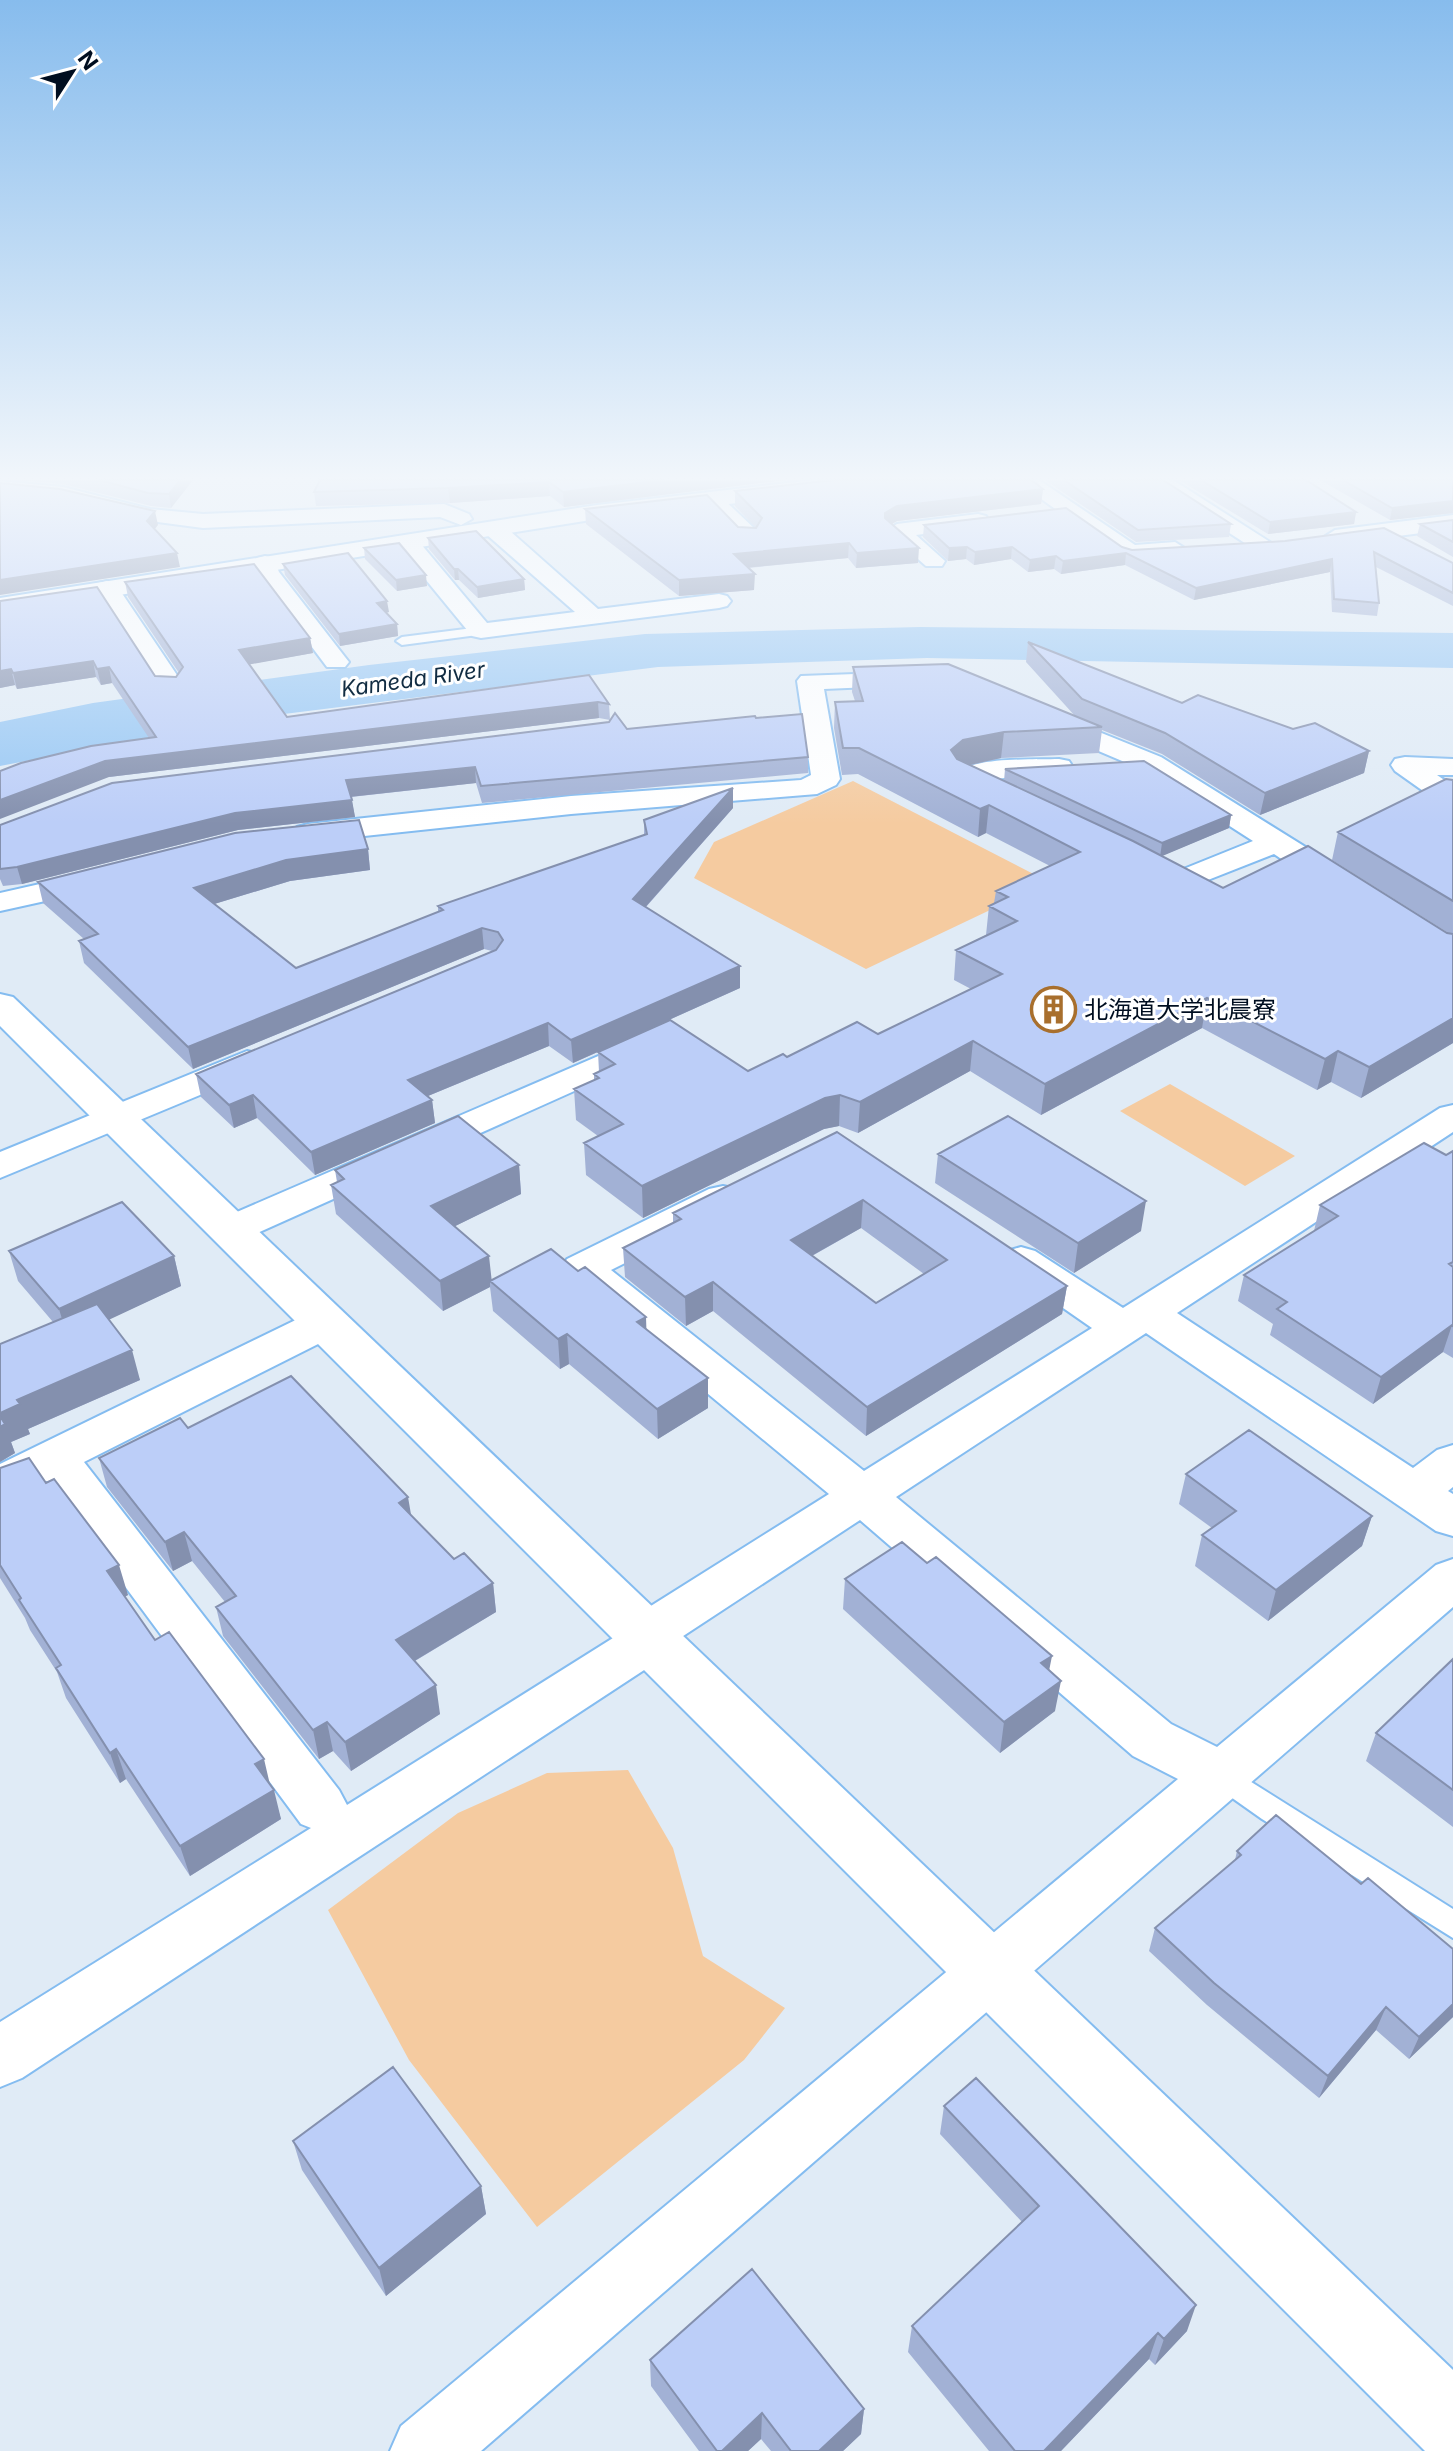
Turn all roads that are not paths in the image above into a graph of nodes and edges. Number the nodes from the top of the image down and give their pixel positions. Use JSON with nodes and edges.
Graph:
{"nodes":[{"id":1,"x":69,"y":594,"type":"edge"},
{"id":2,"x":111,"y":594,"type":"edge"},
{"id":3,"x":284,"y":594,"type":"edge"},
{"id":4,"x":451,"y":594,"type":"edge"},
{"id":5,"x":569,"y":594,"type":"edge"},
{"id":6,"x":719,"y":601,"type":"dead end"},
{"id":7,"x":0,"y":606,"type":"edge"},
{"id":8,"x":589,"y":617,"type":"junction"},
{"id":9,"x":481,"y":631,"type":"junction"},
{"id":10,"x":402,"y":641,"type":"dead end"},
{"id":11,"x":336,"y":662,"type":"dead end"},
{"id":12,"x":936,"y":679,"type":"edge"},
{"id":13,"x":170,"y":684,"type":"edge"},
{"id":14,"x":1022,"y":708,"type":"edge"},
{"id":15,"x":1151,"y":763,"type":"junction"},
{"id":16,"x":1453,"y":767,"type":"edge"},
{"id":17,"x":1453,"y":799,"type":"edge"},
{"id":18,"x":1023,"y":805,"type":"edge"},
{"id":19,"x":275,"y":838,"type":"edge"},
{"id":20,"x":1279,"y":844,"type":"junction"},
{"id":21,"x":1123,"y":854,"type":"edge"},
{"id":22,"x":122,"y":873,"type":"edge"},
{"id":23,"x":1359,"y":894,"type":"edge"},
{"id":24,"x":0,"y":902,"type":"edge"},
{"id":25,"x":0,"y":1005,"type":"edge"},
{"id":26,"x":659,"y":1040,"type":"edge"},
{"id":27,"x":284,"y":1047,"type":"edge"},
{"id":28,"x":1453,"y":1116,"type":"edge"},
{"id":29,"x":115,"y":1119,"type":"junction"},
{"id":30,"x":0,"y":1166,"type":"edge"},
{"id":31,"x":753,"y":1183,"type":"edge"},
{"id":32,"x":230,"y":1230,"type":"junction"},
{"id":33,"x":991,"y":1241,"type":"edge"},
{"id":34,"x":1136,"y":1321,"type":"junction"},
{"id":35,"x":325,"y":1323,"type":"junction"},
{"id":36,"x":55,"y":1457,"type":"junction"},
{"id":37,"x":1453,"y":1462,"type":"edge"},
{"id":38,"x":0,"y":1484,"type":"edge"},
{"id":39,"x":1415,"y":1492,"type":"junction"},
{"id":40,"x":863,"y":1496,"type":"junction"},
{"id":41,"x":1453,"y":1518,"type":"edge"},
{"id":42,"x":1453,"y":1578,"type":"edge"},
{"id":43,"x":647,"y":1638,"type":"junction"},
{"id":44,"x":1221,"y":1775,"type":"junction"},
{"id":45,"x":320,"y":1807,"type":"dead end"},
{"id":46,"x":1453,"y":1925,"type":"edge"},
{"id":47,"x":989,"y":1972,"type":"junction"},
{"id":48,"x":0,"y":2057,"type":"edge"},
{"id":49,"x":1453,"y":2424,"type":"edge"},
{"id":50,"x":426,"y":2451,"type":"edge"}],
"edges":[{"from":1,"to":7,"type":"main road"},
{"from":2,"to":13,"type":"street"},
{"from":3,"to":11,"type":"street"},
{"from":4,"to":9,"type":"street"},
{"from":5,"to":8,"type":"street"},
{"from":6,"to":8,"type":"street"},
{"from":8,"to":9,"type":"street"},
{"from":9,"to":10,"type":"lane"},
{"from":12,"to":19,"type":"street"},
{"from":14,"to":15,"type":"street"},
{"from":15,"to":18,"type":"street"},
{"from":15,"to":20,"type":"street"},
{"from":16,"to":17,"type":"street"},
{"from":20,"to":21,"type":"street"},
{"from":20,"to":23,"type":"street"},
{"from":22,"to":24,"type":"street"},
{"from":25,"to":29,"type":"main road"},
{"from":26,"to":32,"type":"street"},
{"from":27,"to":29,"type":"street"},
{"from":28,"to":34,"type":"street"},
{"from":29,"to":30,"type":"street"},
{"from":29,"to":32,"type":"main road"},
{"from":31,"to":40,"type":"street"},
{"from":32,"to":35,"type":"main road"},
{"from":33,"to":34,"type":"street"},
{"from":34,"to":39,"type":"street"},
{"from":34,"to":40,"type":"street"},
{"from":35,"to":36,"type":"street"},
{"from":35,"to":43,"type":"main road"},
{"from":36,"to":38,"type":"street"},
{"from":36,"to":45,"type":"street"},
{"from":37,"to":39,"type":"street"},
{"from":39,"to":41,"type":"street"},
{"from":40,"to":43,"type":"street"},
{"from":40,"to":44,"type":"street"},
{"from":42,"to":44,"type":"street"},
{"from":43,"to":47,"type":"main road"},
{"from":43,"to":48,"type":"street"},
{"from":44,"to":46,"type":"lane"},
{"from":44,"to":47,"type":"street"},
{"from":47,"to":49,"type":"main road"},
{"from":47,"to":50,"type":"street"}]}
